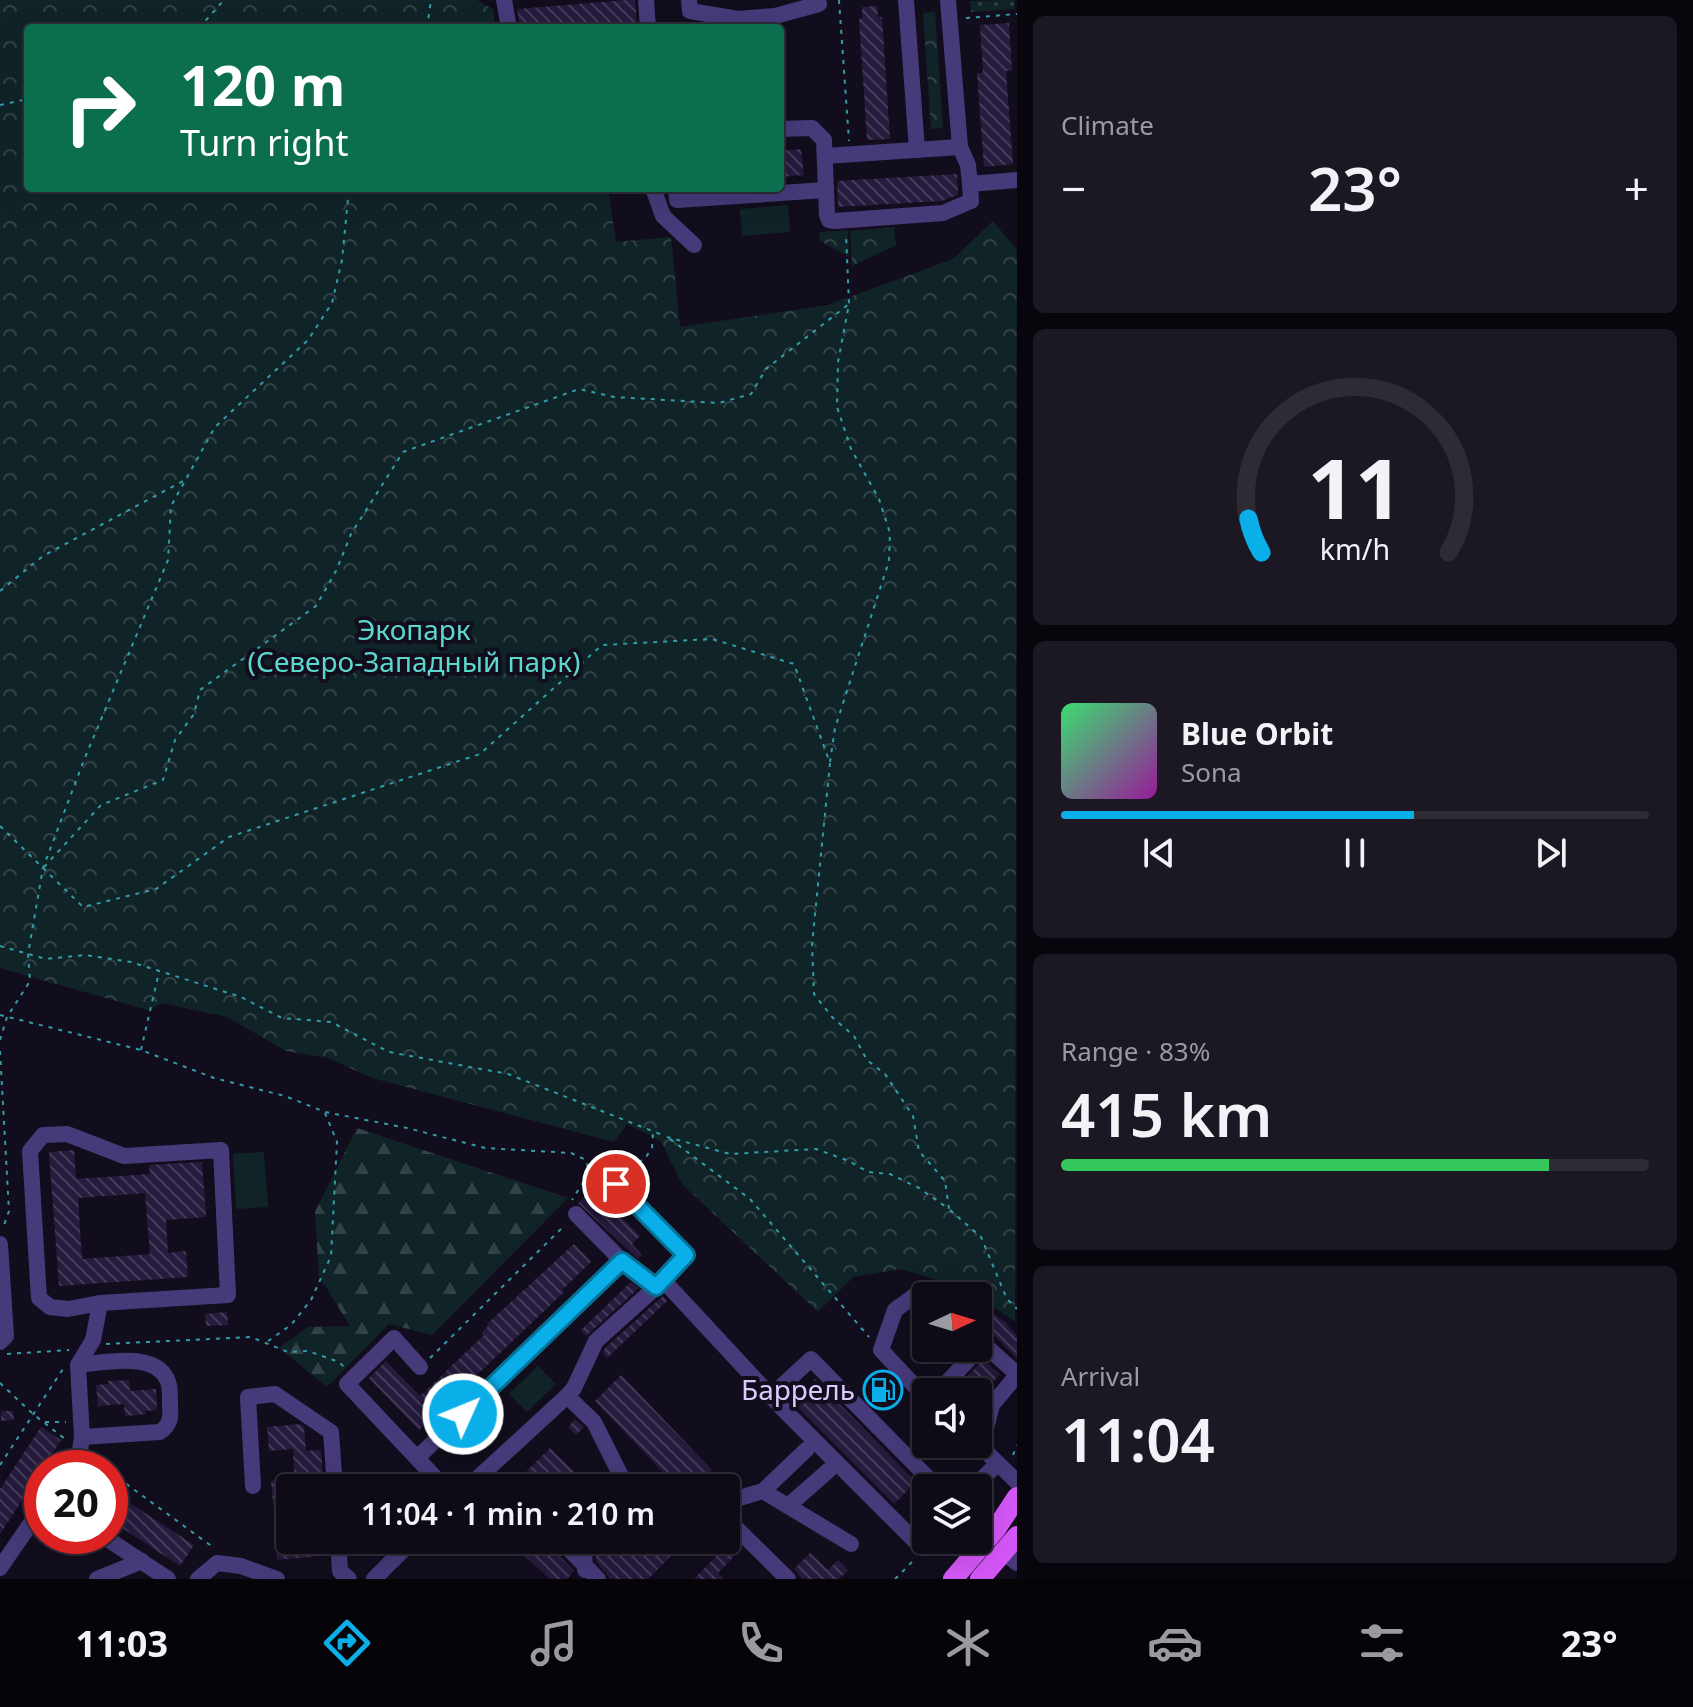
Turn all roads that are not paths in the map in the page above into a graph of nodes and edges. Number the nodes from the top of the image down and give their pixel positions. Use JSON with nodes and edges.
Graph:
{"nodes":[{"id":1,"x":504,"y":0,"type":"edge"},
{"id":2,"x":646,"y":0,"type":"edge"},
{"id":3,"x":689,"y":0,"type":"edge"},
{"id":4,"x":818,"y":0,"type":"edge"},
{"id":5,"x":906,"y":0,"type":"edge"},
{"id":6,"x":948,"y":0,"type":"edge"},
{"id":7,"x":508,"y":24,"type":"edge"},
{"id":8,"x":648,"y":24,"type":"edge"},
{"id":9,"x":784,"y":129,"type":"edge"},
{"id":10,"x":960,"y":147,"type":"junction"},
{"id":11,"x":917,"y":150,"type":"junction"},
{"id":12,"x":825,"y":156,"type":"junction"},
{"id":13,"x":1017,"y":180,"type":"edge"},
{"id":14,"x":970,"y":184,"type":"junction"},
{"id":15,"x":825,"y":190,"type":"junction"},
{"id":16,"x":784,"y":191,"type":"edge"},
{"id":17,"x":654,"y":192,"type":"edge"},
{"id":18,"x":750,"y":192,"type":"edge"},
{"id":19,"x":676,"y":194,"type":"edge"},
{"id":20,"x":663,"y":216,"type":"junction"},
{"id":21,"x":694,"y":245,"type":"dead end"},
{"id":22,"x":616,"y":1184,"type":"dead end"},
{"id":23,"x":576,"y":1214,"type":"road end"},
{"id":24,"x":0,"y":1244,"type":"edge"},
{"id":25,"x":622,"y":1261,"type":"junction"},
{"id":26,"x":660,"y":1284,"type":"junction"},
{"id":27,"x":912,"y":1298,"type":"edge"},
{"id":28,"x":100,"y":1303,"type":"junction"},
{"id":29,"x":0,"y":1342,"type":"edge"},
{"id":30,"x":992,"y":1352,"type":"edge"},
{"id":31,"x":963,"y":1362,"type":"edge"},
{"id":32,"x":72,"y":1364,"type":"junction"},
{"id":33,"x":420,"y":1367,"type":"road end"},
{"id":34,"x":1017,"y":1375,"type":"edge"},
{"id":35,"x":950,"y":1378,"type":"edge"},
{"id":36,"x":912,"y":1383,"type":"edge"},
{"id":37,"x":567,"y":1396,"type":"junction"},
{"id":38,"x":771,"y":1396,"type":"junction"},
{"id":39,"x":992,"y":1405,"type":"edge"},
{"id":40,"x":81,"y":1436,"type":"junction"},
{"id":41,"x":807,"y":1449,"type":"dead end"},
{"id":42,"x":75,"y":1450,"type":"edge"},
{"id":43,"x":417,"y":1458,"type":"junction"},
{"id":44,"x":991,"y":1458,"type":"edge"},
{"id":45,"x":997,"y":1464,"type":"junction"},
{"id":46,"x":829,"y":1470,"type":"dead end"},
{"id":47,"x":334,"y":1474,"type":"edge"},
{"id":48,"x":432,"y":1474,"type":"edge"},
{"id":49,"x":482,"y":1474,"type":"edge"},
{"id":50,"x":620,"y":1474,"type":"edge"},
{"id":51,"x":924,"y":1474,"type":"edge"},
{"id":52,"x":987,"y":1474,"type":"edge"},
{"id":53,"x":1017,"y":1482,"type":"edge"},
{"id":54,"x":253,"y":1486,"type":"dead end"},
{"id":55,"x":763,"y":1491,"type":"junction"},
{"id":56,"x":1017,"y":1497,"type":"edge"},
{"id":57,"x":740,"y":1498,"type":"edge"},
{"id":58,"x":788,"y":1506,"type":"junction"},
{"id":59,"x":740,"y":1532,"type":"edge"},
{"id":60,"x":24,"y":1533,"type":"edge"},
{"id":61,"x":1017,"y":1536,"type":"edge"},
{"id":62,"x":912,"y":1538,"type":"edge"},
{"id":63,"x":851,"y":1544,"type":"dead end"},
{"id":64,"x":128,"y":1552,"type":"edge"},
{"id":65,"x":339,"y":1554,"type":"edge"},
{"id":66,"x":399,"y":1554,"type":"edge"},
{"id":67,"x":570,"y":1554,"type":"edge"},
{"id":68,"x":1010,"y":1557,"type":"edge"},
{"id":69,"x":142,"y":1561,"type":"junction"},
{"id":70,"x":0,"y":1568,"type":"edge"},
{"id":71,"x":584,"y":1572,"type":"edge"},
{"id":72,"x":97,"y":1579,"type":"edge"},
{"id":73,"x":168,"y":1579,"type":"edge"},
{"id":74,"x":198,"y":1579,"type":"edge"},
{"id":75,"x":277,"y":1579,"type":"edge"},
{"id":76,"x":349,"y":1579,"type":"edge"},
{"id":77,"x":374,"y":1579,"type":"edge"},
{"id":78,"x":598,"y":1579,"type":"edge"},
{"id":79,"x":788,"y":1579,"type":"edge"},
{"id":80,"x":953,"y":1579,"type":"edge"},
{"id":81,"x":980,"y":1579,"type":"edge"}],
"edges":[{"from":1,"to":7,"type":"lane"},
{"from":2,"to":8,"type":"lane"},
{"from":3,"to":4,"type":"lane"},
{"from":5,"to":11,"type":"lane"},
{"from":6,"to":10,"type":"lane"},
{"from":9,"to":12,"type":"lane"},
{"from":10,"to":11,"type":"lane"},
{"from":10,"to":14,"type":"lane"},
{"from":11,"to":12,"type":"lane"},
{"from":12,"to":15,"type":"lane"},
{"from":13,"to":14,"type":"lane"},
{"from":14,"to":15,"type":"lane"},
{"from":15,"to":16,"type":"lane"},
{"from":17,"to":20,"type":"lane"},
{"from":18,"to":19,"type":"lane"},
{"from":19,"to":20,"type":"lane"},
{"from":20,"to":21,"type":"lane"},
{"from":22,"to":26,"type":"lane"},
{"from":23,"to":25,"type":"lane"},
{"from":24,"to":29,"type":"lane"},
{"from":25,"to":26,"type":"lane"},
{"from":25,"to":43,"type":"lane"},
{"from":26,"to":37,"type":"lane"},
{"from":26,"to":38,"type":"lane"},
{"from":27,"to":36,"type":"lane"},
{"from":28,"to":28,"type":"lane"},
{"from":28,"to":32,"type":"lane"},
{"from":30,"to":34,"type":"lane"},
{"from":31,"to":35,"type":"lane"},
{"from":32,"to":40,"type":"lane"},
{"from":32,"to":40,"type":"lane"},
{"from":33,"to":43,"type":"lane"},
{"from":34,"to":39,"type":"lane"},
{"from":37,"to":49,"type":"lane"},
{"from":37,"to":50,"type":"lane"},
{"from":38,"to":51,"type":"lane"},
{"from":38,"to":62,"type":"lane"},
{"from":40,"to":42,"type":"lane"},
{"from":41,"to":55,"type":"lane"},
{"from":43,"to":48,"type":"lane"},
{"from":44,"to":45,"type":"lane"},
{"from":45,"to":52,"type":"lane"},
{"from":45,"to":53,"type":"lane"},
{"from":46,"to":58,"type":"lane"},
{"from":47,"to":54,"type":"lane"},
{"from":55,"to":57,"type":"lane"},
{"from":55,"to":58,"type":"lane"},
{"from":56,"to":80,"type":"main road"},
{"from":58,"to":63,"type":"lane"},
{"from":59,"to":79,"type":"lane"},
{"from":60,"to":70,"type":"lane"},
{"from":61,"to":68,"type":"main road"},
{"from":64,"to":69,"type":"lane"},
{"from":65,"to":76,"type":"lane"},
{"from":66,"to":77,"type":"lane"},
{"from":67,"to":71,"type":"lane"},
{"from":68,"to":81,"type":"main road"},
{"from":69,"to":72,"type":"lane"},
{"from":69,"to":73,"type":"lane"},
{"from":71,"to":78,"type":"lane"},
{"from":74,"to":75,"type":"lane"}]}
